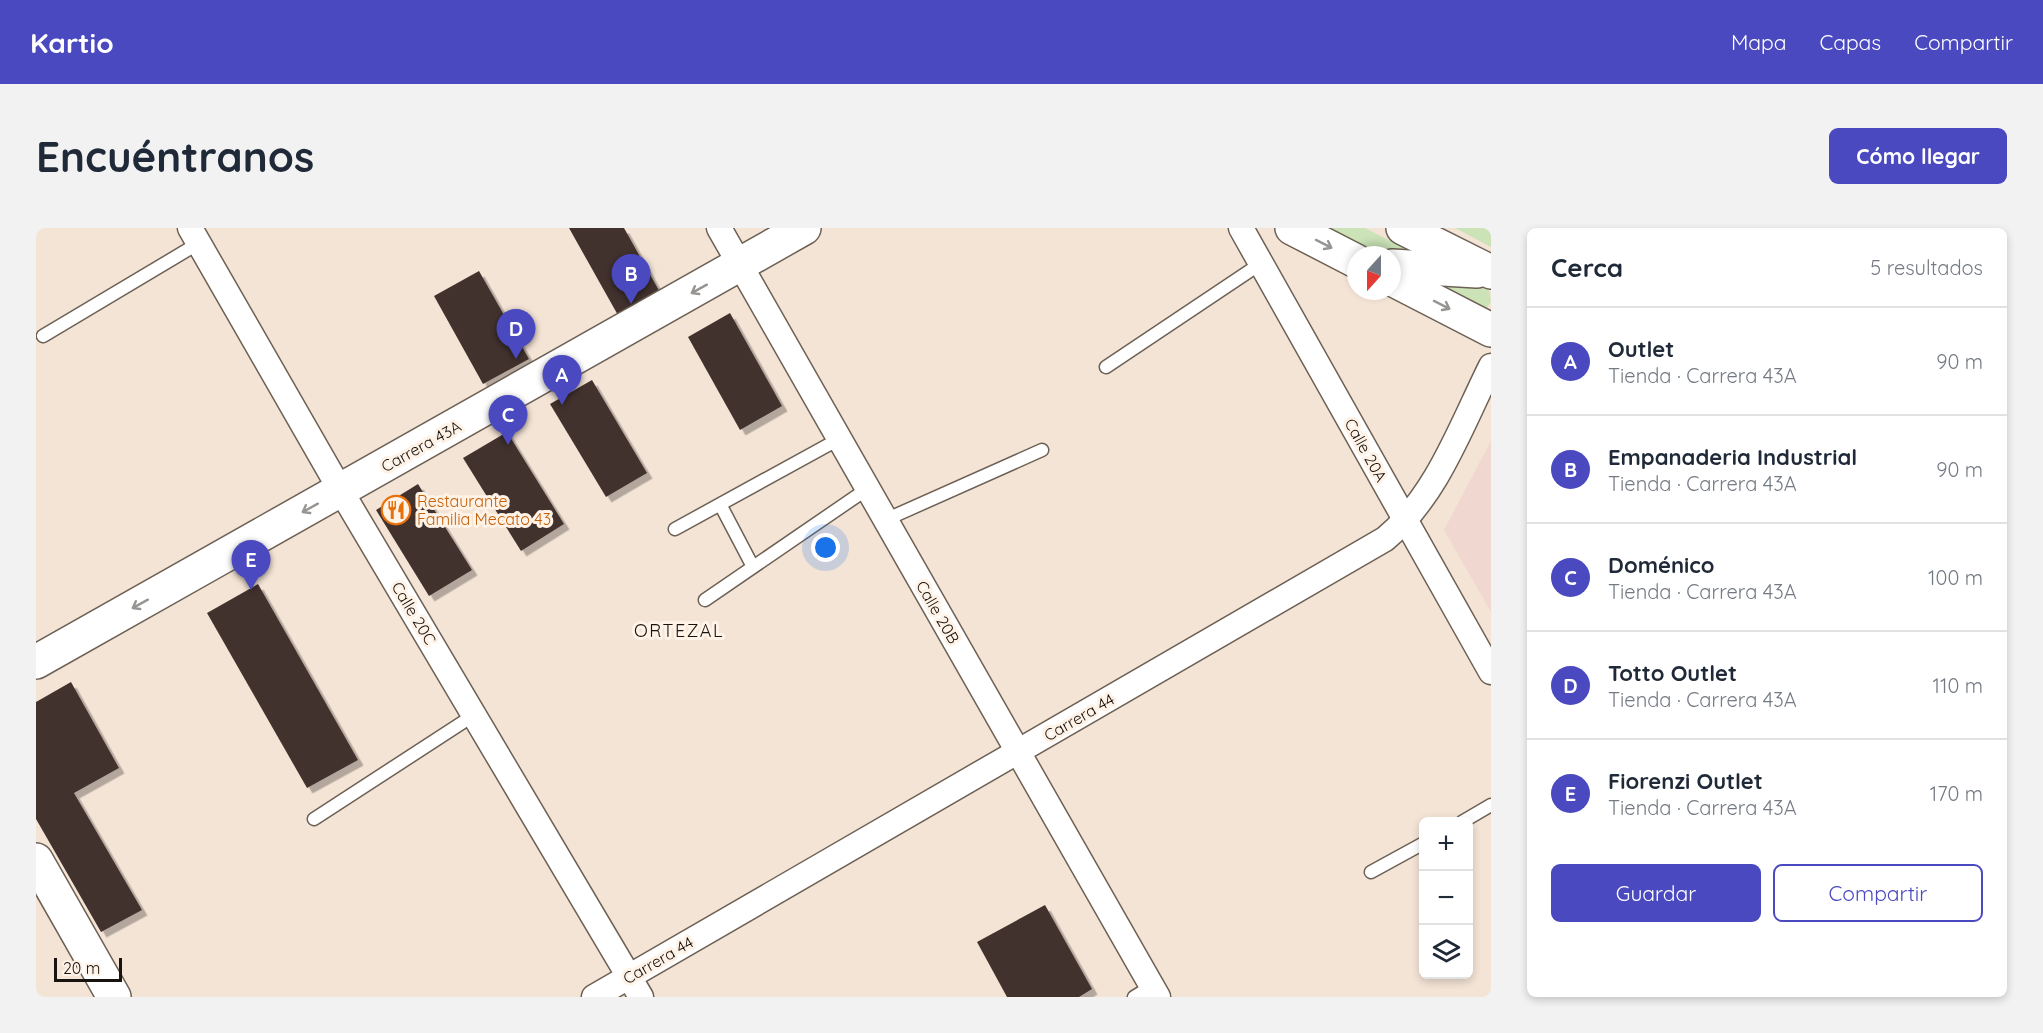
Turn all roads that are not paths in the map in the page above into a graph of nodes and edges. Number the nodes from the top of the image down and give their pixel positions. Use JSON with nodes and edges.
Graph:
{"nodes":[{"id":1,"x":719,"y":228,"type":"edge"},
{"id":2,"x":804,"y":228,"type":"edge"},
{"id":3,"x":1240,"y":228,"type":"edge"},
{"id":4,"x":1292,"y":228,"type":"edge"},
{"id":5,"x":1403,"y":228,"type":"edge"},
{"id":6,"x":194,"y":236,"type":"edge"},
{"id":7,"x":1347,"y":256,"type":"edge"},
{"id":8,"x":1260,"y":264,"type":"junction"},
{"id":9,"x":740,"y":266,"type":"junction"},
{"id":10,"x":1401,"y":267,"type":"edge"},
{"id":11,"x":1490,"y":272,"type":"edge"},
{"id":12,"x":1401,"y":284,"type":"edge"},
{"id":13,"x":1491,"y":330,"type":"edge"},
{"id":14,"x":43,"y":336,"type":"dead end"},
{"id":15,"x":1491,"y":366,"type":"edge"},
{"id":16,"x":1106,"y":367,"type":"dead end"},
{"id":17,"x":839,"y":439,"type":"junction"},
{"id":18,"x":1042,"y":450,"type":"dead end"},
{"id":19,"x":867,"y":489,"type":"junction"},
{"id":20,"x":341,"y":490,"type":"junction"},
{"id":21,"x":721,"y":506,"type":"junction"},
{"id":22,"x":885,"y":520,"type":"junction"},
{"id":23,"x":1406,"y":522,"type":"junction"},
{"id":24,"x":675,"y":529,"type":"dead end"},
{"id":25,"x":752,"y":566,"type":"junction"},
{"id":26,"x":705,"y":600,"type":"dead end"},
{"id":27,"x":36,"y":662,"type":"edge"},
{"id":28,"x":1491,"y":672,"type":"edge"},
{"id":29,"x":474,"y":715,"type":"junction"},
{"id":30,"x":1018,"y":752,"type":"junction"},
{"id":31,"x":1491,"y":805,"type":"edge"},
{"id":32,"x":1471,"y":817,"type":"edge"},
{"id":33,"x":314,"y":819,"type":"dead end"},
{"id":34,"x":1419,"y":846,"type":"edge"},
{"id":35,"x":36,"y":860,"type":"edge"},
{"id":36,"x":1371,"y":872,"type":"dead end"},
{"id":37,"x":635,"y":987,"type":"edge"},
{"id":38,"x":1148,"y":993,"type":"edge"},
{"id":39,"x":114,"y":997,"type":"edge"},
{"id":40,"x":594,"y":997,"type":"edge"}],
"edges":[{"from":1,"to":9,"type":"street","name":"Calle 20B"},
{"from":2,"to":9,"type":"main road","name":"Carrera 43A"},
{"from":3,"to":8,"type":"street","name":"Calle 20A"},
{"from":4,"to":7,"type":"main road","one_way":true},
{"from":5,"to":11,"type":"main road"},
{"from":6,"to":14,"type":"lane"},
{"from":6,"to":20,"type":"street","name":"Calle 20C"},
{"from":8,"to":16,"type":"lane"},
{"from":8,"to":23,"type":"street","name":"Calle 20A"},
{"from":9,"to":17,"type":"street","name":"Calle 20B"},
{"from":9,"to":20,"type":"main road","name":"Carrera 43A","one_way":true},
{"from":10,"to":11,"type":"main road"},
{"from":12,"to":13,"type":"main road","one_way":true},
{"from":15,"to":23,"type":"street","name":"Carrera 44"},
{"from":17,"to":19,"type":"street","name":"Calle 20B"},
{"from":17,"to":21,"type":"lane"},
{"from":18,"to":22,"type":"lane"},
{"from":19,"to":22,"type":"street","name":"Calle 20B"},
{"from":19,"to":25,"type":"lane"},
{"from":20,"to":27,"type":"main road","name":"Carrera 43A","one_way":true},
{"from":20,"to":29,"type":"street","name":"Calle 20C"},
{"from":21,"to":24,"type":"lane"},
{"from":21,"to":25,"type":"lane"},
{"from":22,"to":30,"type":"street","name":"Calle 20B"},
{"from":23,"to":28,"type":"street","name":"Calle 20A"},
{"from":23,"to":30,"type":"street","name":"Carrera 44"},
{"from":25,"to":26,"type":"lane"},
{"from":29,"to":33,"type":"lane"},
{"from":29,"to":37,"type":"street","name":"Calle 20C"},
{"from":30,"to":37,"type":"street","name":"Carrera 44"},
{"from":30,"to":38,"type":"street","name":"Calle 20B"},
{"from":31,"to":32,"type":"lane"},
{"from":34,"to":36,"type":"lane"},
{"from":35,"to":39,"type":"main road"},
{"from":37,"to":40,"type":"street","name":"Carrera 44"}]}
